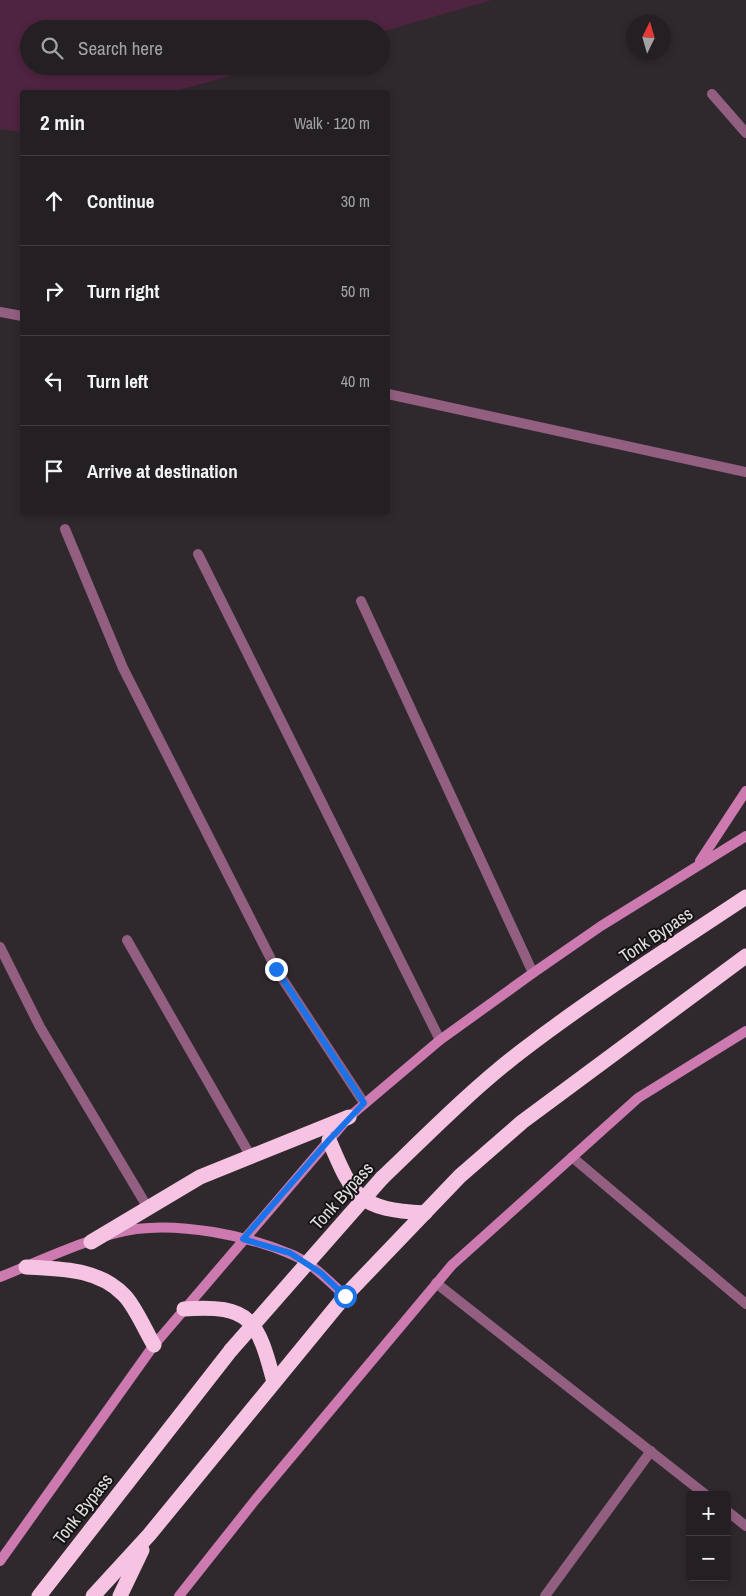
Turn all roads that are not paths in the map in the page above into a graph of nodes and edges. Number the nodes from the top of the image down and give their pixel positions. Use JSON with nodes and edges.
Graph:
{"nodes":[{"id":1,"x":712,"y":94,"type":"dead end"},
{"id":2,"x":746,"y":132,"type":"edge"},
{"id":3,"x":0,"y":312,"type":"edge"},
{"id":4,"x":20,"y":316,"type":"edge"},
{"id":5,"x":390,"y":394,"type":"edge"},
{"id":6,"x":746,"y":472,"type":"edge"},
{"id":7,"x":65,"y":529,"type":"dead end"},
{"id":8,"x":198,"y":554,"type":"dead end"},
{"id":9,"x":361,"y":601,"type":"dead end"},
{"id":10,"x":746,"y":791,"type":"edge"},
{"id":11,"x":746,"y":836,"type":"edge"},
{"id":12,"x":699,"y":864,"type":"junction"},
{"id":13,"x":746,"y":898,"type":"edge"},
{"id":14,"x":127,"y":940,"type":"dead end"},
{"id":15,"x":0,"y":947,"type":"edge"},
{"id":16,"x":746,"y":956,"type":"edge"},
{"id":17,"x":533,"y":973,"type":"junction"},
{"id":18,"x":746,"y":1031,"type":"edge"},
{"id":19,"x":440,"y":1040,"type":"junction"},
{"id":20,"x":364,"y":1103,"type":"junction"},
{"id":21,"x":349,"y":1117,"type":"junction"},
{"id":22,"x":329,"y":1140,"type":"junction"},
{"id":23,"x":250,"y":1155,"type":"junction"},
{"id":24,"x":572,"y":1158,"type":"junction"},
{"id":25,"x":148,"y":1208,"type":"junction"},
{"id":26,"x":425,"y":1213,"type":"junction"},
{"id":27,"x":243,"y":1239,"type":"junction"},
{"id":28,"x":91,"y":1242,"type":"junction"},
{"id":29,"x":26,"y":1267,"type":"junction"},
{"id":30,"x":0,"y":1277,"type":"edge"},
{"id":31,"x":436,"y":1283,"type":"junction"},
{"id":32,"x":345,"y":1296,"type":"junction"},
{"id":33,"x":746,"y":1304,"type":"edge"},
{"id":34,"x":184,"y":1309,"type":"junction"},
{"id":35,"x":154,"y":1345,"type":"junction"},
{"id":36,"x":274,"y":1382,"type":"junction"},
{"id":37,"x":651,"y":1451,"type":"junction"},
{"id":38,"x":701,"y":1491,"type":"edge"},
{"id":39,"x":731,"y":1514,"type":"edge"},
{"id":40,"x":746,"y":1526,"type":"edge"},
{"id":41,"x":149,"y":1535,"type":"junction"},
{"id":42,"x":0,"y":1561,"type":"edge"},
{"id":43,"x":39,"y":1596,"type":"edge"},
{"id":44,"x":93,"y":1596,"type":"edge"},
{"id":45,"x":120,"y":1596,"type":"edge"},
{"id":46,"x":179,"y":1596,"type":"edge"},
{"id":47,"x":545,"y":1596,"type":"edge"}],
"edges":[{"from":1,"to":2,"type":"street"},
{"from":3,"to":4,"type":"street"},
{"from":5,"to":6,"type":"street"},
{"from":7,"to":20,"type":"street"},
{"from":8,"to":19,"type":"street"},
{"from":9,"to":17,"type":"street"},
{"from":10,"to":12,"type":"street"},
{"from":11,"to":12,"type":"street"},
{"from":12,"to":17,"type":"street"},
{"from":13,"to":43,"type":"highway","name":"Tonk Bypass","bridge":true},
{"from":14,"to":23,"type":"street"},
{"from":15,"to":25,"type":"street"},
{"from":16,"to":26,"type":"highway"},
{"from":17,"to":19,"type":"street"},
{"from":18,"to":24,"type":"street"},
{"from":19,"to":20,"type":"street"},
{"from":20,"to":21,"type":"street"},
{"from":21,"to":22,"type":"street"},
{"from":21,"to":23,"type":"highway"},
{"from":22,"to":26,"type":"highway"},
{"from":22,"to":27,"type":"street"},
{"from":23,"to":25,"type":"highway"},
{"from":24,"to":31,"type":"street"},
{"from":24,"to":33,"type":"street"},
{"from":25,"to":28,"type":"highway"},
{"from":26,"to":32,"type":"highway"},
{"from":27,"to":28,"type":"street"},
{"from":27,"to":32,"type":"street"},
{"from":27,"to":34,"type":"street"},
{"from":28,"to":29,"type":"street"},
{"from":29,"to":30,"type":"street"},
{"from":29,"to":35,"type":"highway"},
{"from":31,"to":37,"type":"street"},
{"from":31,"to":46,"type":"street"},
{"from":32,"to":36,"type":"highway"},
{"from":34,"to":35,"type":"street"},
{"from":34,"to":36,"type":"highway"},
{"from":35,"to":42,"type":"street"},
{"from":36,"to":41,"type":"highway"},
{"from":37,"to":38,"type":"street"},
{"from":37,"to":47,"type":"street"},
{"from":39,"to":40,"type":"street"},
{"from":41,"to":44,"type":"highway"},
{"from":41,"to":45,"type":"highway"}]}
